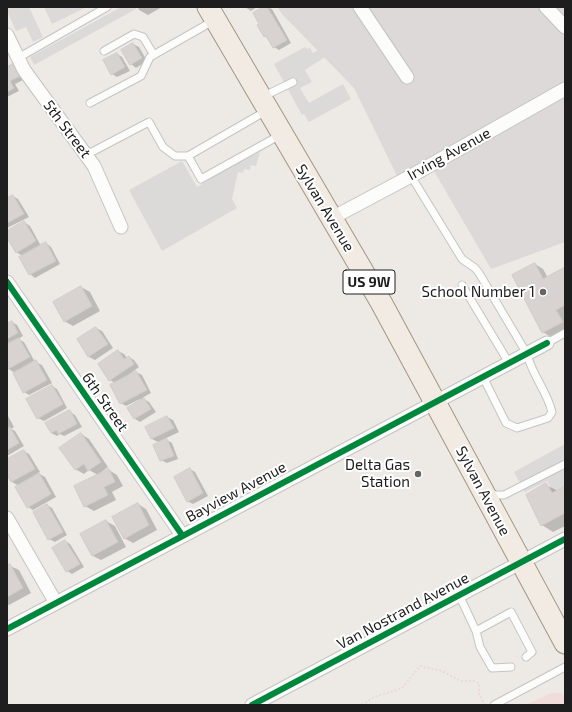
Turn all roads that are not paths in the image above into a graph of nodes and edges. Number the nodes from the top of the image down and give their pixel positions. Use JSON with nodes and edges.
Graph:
{"nodes":[{"id":1,"x":107,"y":7,"type":"edge"},
{"id":2,"x":360,"y":7,"type":"edge"},
{"id":3,"x":546,"y":7,"type":"edge"},
{"id":4,"x":212,"y":13,"type":"edge"},
{"id":5,"x":565,"y":27,"type":"edge"},
{"id":6,"x":7,"y":35,"type":"edge"},
{"id":7,"x":104,"y":51,"type":"dead end"},
{"id":8,"x":154,"y":55,"type":"junction"},
{"id":9,"x":18,"y":58,"type":"junction"},
{"id":10,"x":407,"y":77,"type":"dead end"},
{"id":11,"x":293,"y":82,"type":"dead end"},
{"id":12,"x":565,"y":89,"type":"edge"},
{"id":13,"x":90,"y":103,"type":"dead end"},
{"id":14,"x":264,"y":104,"type":"junction"},
{"id":15,"x":282,"y":134,"type":"junction"},
{"id":16,"x":86,"y":155,"type":"junction"},
{"id":17,"x":188,"y":156,"type":"junction"},
{"id":18,"x":412,"y":176,"type":"junction"},
{"id":19,"x":332,"y":218,"type":"junction"},
{"id":20,"x":121,"y":226,"type":"dead end"},
{"id":21,"x":7,"y":282,"type":"edge"},
{"id":22,"x":462,"y":285,"type":"dead end"},
{"id":23,"x":565,"y":333,"type":"edge"},
{"id":24,"x":547,"y":343,"type":"joint"},
{"id":25,"x":527,"y":354,"type":"junction"},
{"id":26,"x":508,"y":363,"type":"junction"},
{"id":27,"x":483,"y":377,"type":"junction"},
{"id":28,"x":436,"y":402,"type":"junction"},
{"id":29,"x":565,"y":464,"type":"edge"},
{"id":30,"x":482,"y":489,"type":"junction"},
{"id":31,"x":7,"y":518,"type":"edge"},
{"id":32,"x":182,"y":535,"type":"junction"},
{"id":33,"x":565,"y":539,"type":"edge"},
{"id":34,"x":522,"y":562,"type":"junction"},
{"id":35,"x":459,"y":595,"type":"junction"},
{"id":36,"x":56,"y":603,"type":"junction"},
{"id":37,"x":7,"y":629,"type":"edge"},
{"id":38,"x":476,"y":631,"type":"junction"},
{"id":39,"x":565,"y":643,"type":"edge"},
{"id":40,"x":526,"y":657,"type":"dead end"},
{"id":41,"x":511,"y":666,"type":"dead end"},
{"id":42,"x":565,"y":667,"type":"edge"},
{"id":43,"x":252,"y":705,"type":"edge"},
{"id":44,"x":494,"y":705,"type":"edge"}],
"edges":[{"from":1,"to":9,"type":"lane"},
{"from":2,"to":10,"type":"street"},
{"from":3,"to":5,"type":"street"},
{"from":4,"to":8,"type":"lane"},
{"from":4,"to":14,"type":"main road","name":"Sylvan Avenue","number":"US 9W"},
{"from":6,"to":9,"type":"street","name":"5th Street"},
{"from":7,"to":8,"type":"lane"},
{"from":8,"to":13,"type":"lane"},
{"from":9,"to":16,"type":"street","name":"5th Street"},
{"from":11,"to":14,"type":"lane"},
{"from":12,"to":18,"type":"street","name":"Irving Avenue"},
{"from":14,"to":15,"type":"main road","name":"Sylvan Avenue","number":"US 9W"},
{"from":14,"to":17,"type":"lane"},
{"from":15,"to":17,"type":"lane"},
{"from":15,"to":19,"type":"main road","name":"Sylvan Avenue","number":"US 9W"},
{"from":16,"to":17,"type":"lane"},
{"from":16,"to":20,"type":"street","name":"5th Street"},
{"from":18,"to":19,"type":"street","name":"Irving Avenue"},
{"from":18,"to":25,"type":"lane"},
{"from":19,"to":28,"type":"main road","name":"Sylvan Avenue","number":"US 9W"},
{"from":21,"to":32,"type":"street","name":"6th Street"},
{"from":22,"to":26,"type":"lane"},
{"from":23,"to":24,"type":"lane"},
{"from":24,"to":25,"type":"street","name":"Bayview Avenue"},
{"from":25,"to":26,"type":"street","name":"Bayview Avenue"},
{"from":25,"to":27,"type":"lane"},
{"from":26,"to":27,"type":"street","name":"Bayview Avenue"},
{"from":27,"to":28,"type":"street","name":"Bayview Avenue"},
{"from":28,"to":30,"type":"main road","name":"Sylvan Avenue","number":"US 9W"},
{"from":28,"to":32,"type":"street","name":"Bayview Avenue"},
{"from":29,"to":30,"type":"lane"},
{"from":30,"to":34,"type":"main road","name":"Sylvan Avenue","number":"US 9W"},
{"from":31,"to":36,"type":"street"},
{"from":32,"to":36,"type":"street","name":"Bayview Avenue"},
{"from":33,"to":34,"type":"street","name":"Van Nostrand Avenue"},
{"from":34,"to":35,"type":"street","name":"Van Nostrand Avenue"},
{"from":34,"to":39,"type":"main road","name":"Sylvan Avenue","number":"US 9W"},
{"from":35,"to":38,"type":"lane"},
{"from":35,"to":43,"type":"street","name":"Van Nostrand Avenue"},
{"from":36,"to":37,"type":"street","name":"Bayview Avenue"},
{"from":38,"to":40,"type":"lane"},
{"from":38,"to":41,"type":"lane"},
{"from":42,"to":44,"type":"lane"}]}
